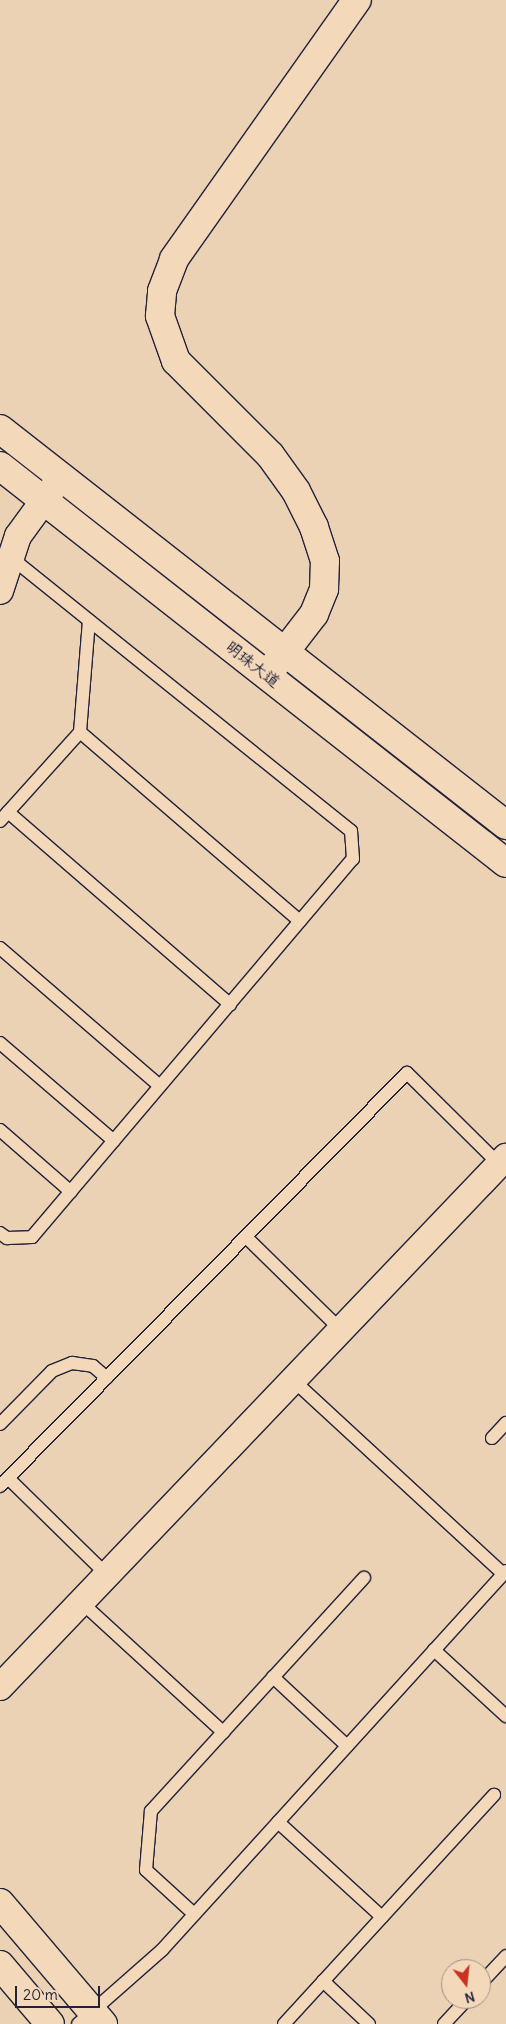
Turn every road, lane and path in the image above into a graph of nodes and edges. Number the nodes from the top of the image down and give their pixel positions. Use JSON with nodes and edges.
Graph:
{"nodes":[{"id":1,"x":357,"y":0,"type":"edge"},
{"id":2,"x":0,"y":429,"type":"edge"},
{"id":3,"x":0,"y":466,"type":"edge"},
{"id":4,"x":60,"y":476,"type":"junction"},
{"id":5,"x":43,"y":500,"type":"junction"},
{"id":6,"x":11,"y":558,"type":"junction"},
{"id":7,"x":0,"y":591,"type":"edge"},
{"id":8,"x":89,"y":620,"type":"junction"},
{"id":9,"x":285,"y":652,"type":"junction"},
{"id":10,"x":267,"y":675,"type":"junction"},
{"id":11,"x":80,"y":732,"type":"junction"},
{"id":12,"x":4,"y":817,"type":"edge"},
{"id":13,"x":506,"y":825,"type":"edge"},
{"id":14,"x":506,"y":863,"type":"edge"},
{"id":15,"x":300,"y":921,"type":"junction"},
{"id":16,"x":0,"y":948,"type":"edge"},
{"id":17,"x":230,"y":1004,"type":"junction"},
{"id":18,"x":0,"y":1043,"type":"edge"},
{"id":19,"x":160,"y":1086,"type":"junction"},
{"id":20,"x":0,"y":1130,"type":"edge"},
{"id":21,"x":114,"y":1141,"type":"junction"},
{"id":22,"x":503,"y":1161,"type":"edge"},
{"id":23,"x":71,"y":1192,"type":"junction"},
{"id":24,"x":0,"y":1232,"type":"edge"},
{"id":25,"x":246,"y":1237,"type":"junction"},
{"id":26,"x":341,"y":1330,"type":"junction"},
{"id":27,"x":107,"y":1378,"type":"junction"},
{"id":28,"x":293,"y":1380,"type":"junction"},
{"id":29,"x":506,"y":1423,"type":"edge"},
{"id":30,"x":0,"y":1424,"type":"edge"},
{"id":31,"x":492,"y":1438,"type":"dead end"},
{"id":32,"x":4,"y":1482,"type":"edge"},
{"id":33,"x":504,"y":1573,"type":"edge"},
{"id":34,"x":107,"y":1575,"type":"junction"},
{"id":35,"x":364,"y":1578,"type":"dead end"},
{"id":36,"x":81,"y":1602,"type":"junction"},
{"id":37,"x":434,"y":1650,"type":"junction"},
{"id":38,"x":273,"y":1677,"type":"junction"},
{"id":39,"x":0,"y":1687,"type":"edge"},
{"id":40,"x":506,"y":1716,"type":"edge"},
{"id":41,"x":223,"y":1732,"type":"junction"},
{"id":42,"x":347,"y":1746,"type":"junction"},
{"id":43,"x":494,"y":1795,"type":"dead end"},
{"id":44,"x":278,"y":1822,"type":"junction"},
{"id":45,"x":0,"y":1903,"type":"edge"},
{"id":46,"x":194,"y":1914,"type":"junction"},
{"id":47,"x":382,"y":1918,"type":"junction"},
{"id":48,"x":506,"y":1956,"type":"edge"},
{"id":49,"x":0,"y":1965,"type":"edge"},
{"id":50,"x":491,"y":1972,"type":"edge"},
{"id":51,"x":323,"y":1982,"type":"junction"},
{"id":52,"x":457,"y":2009,"type":"edge"},
{"id":53,"x":91,"y":2020,"type":"edge"},
{"id":54,"x":50,"y":2024,"type":"edge"},
{"id":55,"x":284,"y":2024,"type":"edge"},
{"id":56,"x":369,"y":2024,"type":"edge"},
{"id":57,"x":444,"y":2024,"type":"edge"}],
"edges":[{"from":1,"to":9,"type":"main road"},
{"from":2,"to":4,"type":"main road","name":"明珠大道"},
{"from":3,"to":5,"type":"main road","name":"明珠大道"},
{"from":4,"to":5,"type":"street"},
{"from":4,"to":9,"type":"main road","name":"明珠大道"},
{"from":5,"to":6,"type":"street"},
{"from":5,"to":10,"type":"main road","name":"明珠大道"},
{"from":6,"to":7,"type":"street"},
{"from":6,"to":8,"type":"lane"},
{"from":8,"to":11,"type":"lane"},
{"from":8,"to":15,"type":"lane"},
{"from":9,"to":10,"type":"main road"},
{"from":9,"to":13,"type":"main road","name":"明珠大道"},
{"from":10,"to":14,"type":"main road","name":"明珠大道"},
{"from":11,"to":12,"type":"lane"},
{"from":11,"to":15,"type":"lane"},
{"from":12,"to":17,"type":"lane"},
{"from":15,"to":17,"type":"lane"},
{"from":16,"to":19,"type":"lane"},
{"from":17,"to":19,"type":"lane"},
{"from":18,"to":21,"type":"lane"},
{"from":19,"to":21,"type":"lane"},
{"from":20,"to":23,"type":"lane"},
{"from":21,"to":23,"type":"lane"},
{"from":22,"to":25,"type":"lane"},
{"from":22,"to":26,"type":"street"},
{"from":23,"to":24,"type":"lane"},
{"from":25,"to":26,"type":"lane"},
{"from":25,"to":27,"type":"lane"},
{"from":26,"to":28,"type":"street"},
{"from":27,"to":30,"type":"lane"},
{"from":27,"to":32,"type":"lane"},
{"from":28,"to":33,"type":"lane"},
{"from":28,"to":34,"type":"street"},
{"from":29,"to":31,"type":"lane"},
{"from":32,"to":34,"type":"lane"},
{"from":33,"to":37,"type":"lane"},
{"from":34,"to":36,"type":"street"},
{"from":35,"to":38,"type":"lane"},
{"from":36,"to":39,"type":"street"},
{"from":36,"to":41,"type":"lane"},
{"from":37,"to":40,"type":"lane"},
{"from":37,"to":42,"type":"lane"},
{"from":38,"to":41,"type":"lane"},
{"from":38,"to":42,"type":"lane"},
{"from":41,"to":46,"type":"lane"},
{"from":42,"to":44,"type":"lane"},
{"from":43,"to":47,"type":"lane"},
{"from":44,"to":46,"type":"lane"},
{"from":44,"to":47,"type":"lane"},
{"from":45,"to":53,"type":"main road"},
{"from":46,"to":53,"type":"lane"},
{"from":47,"to":51,"type":"lane"},
{"from":48,"to":50,"type":"lane"},
{"from":49,"to":54,"type":"main road"},
{"from":51,"to":55,"type":"lane"},
{"from":51,"to":56,"type":"lane"},
{"from":52,"to":57,"type":"lane"}]}
